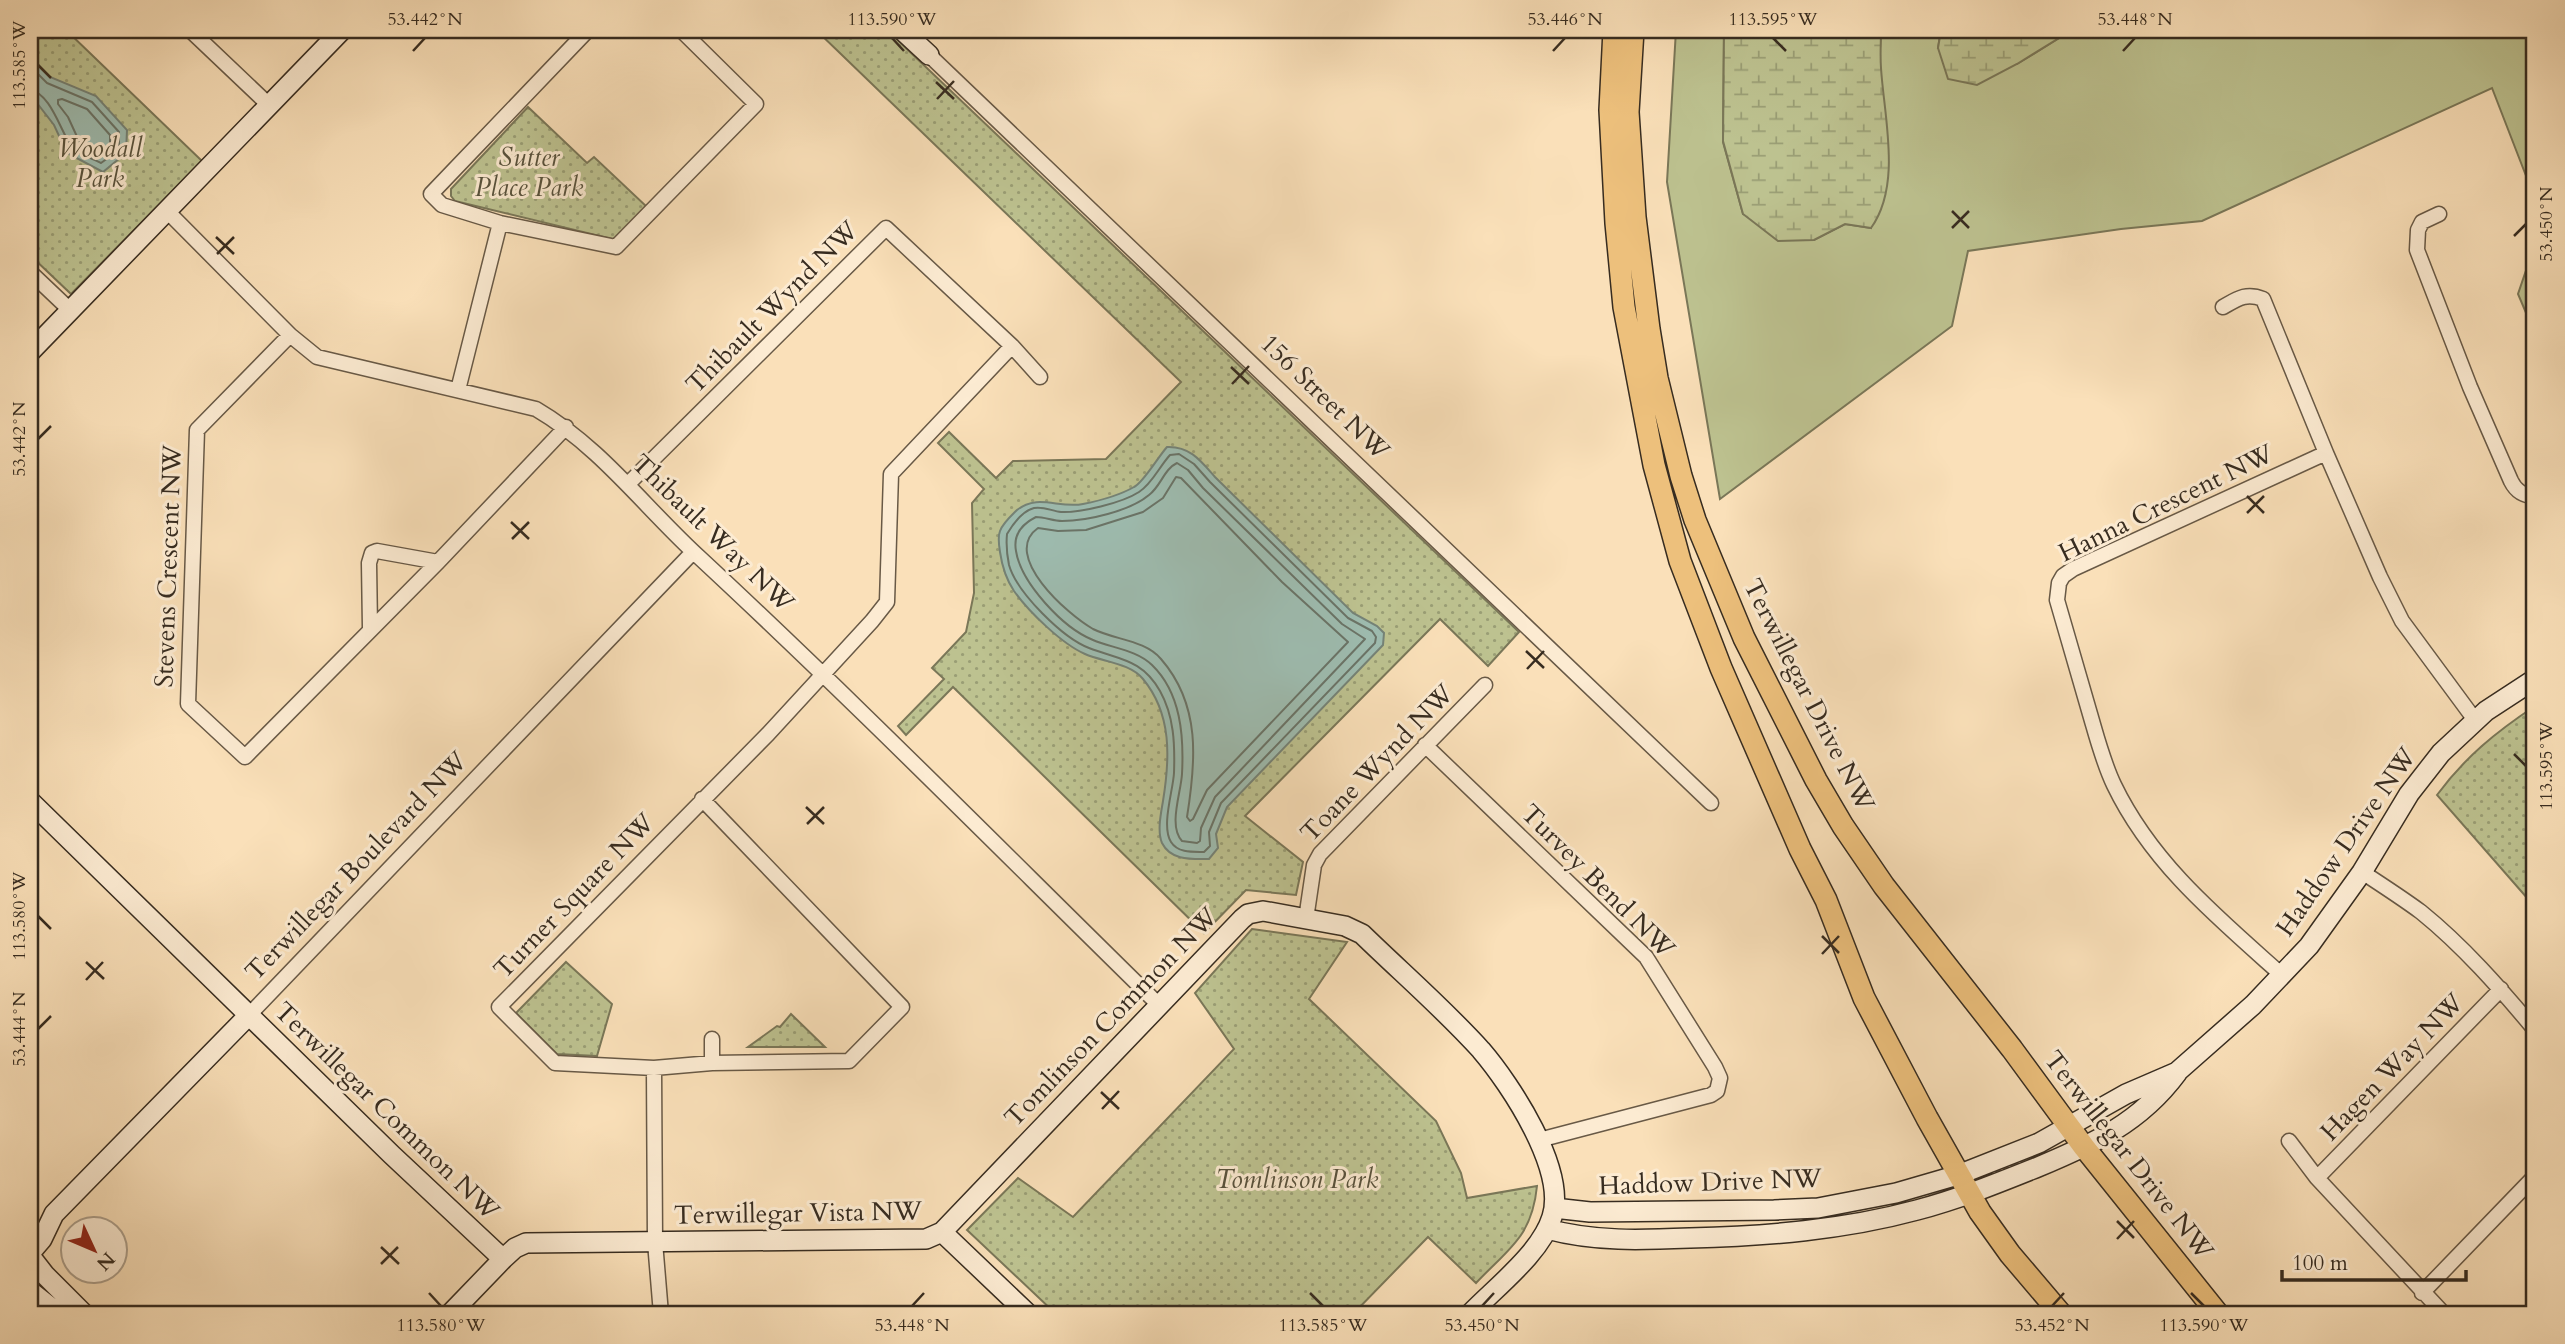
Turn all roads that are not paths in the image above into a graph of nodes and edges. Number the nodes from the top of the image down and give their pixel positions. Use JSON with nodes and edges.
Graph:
{"nodes":[{"id":1,"x":190,"y":30,"type":"edge"},
{"id":2,"x":342,"y":30,"type":"edge"},
{"id":3,"x":587,"y":30,"type":"edge"},
{"id":4,"x":681,"y":30,"type":"edge"},
{"id":5,"x":902,"y":30,"type":"edge"},
{"id":6,"x":1614,"y":30,"type":"edge"},
{"id":7,"x":1633,"y":30,"type":"edge"},
{"id":8,"x":929,"y":55,"type":"joint"},
{"id":9,"x":270,"y":106,"type":"junction"},
{"id":10,"x":167,"y":211,"type":"junction"},
{"id":11,"x":2439,"y":214,"type":"dead end"},
{"id":12,"x":500,"y":223,"type":"junction"},
{"id":13,"x":30,"y":272,"type":"edge"},
{"id":14,"x":2222,"y":307,"type":"dead end"},
{"id":15,"x":70,"y":310,"type":"junction"},
{"id":16,"x":290,"y":335,"type":"junction"},
{"id":17,"x":1012,"y":346,"type":"junction"},
{"id":18,"x":30,"y":352,"type":"edge"},
{"id":19,"x":1040,"y":377,"type":"dead end"},
{"id":20,"x":458,"y":390,"type":"junction"},
{"id":21,"x":566,"y":427,"type":"junction"},
{"id":22,"x":2326,"y":453,"type":"junction"},
{"id":23,"x":628,"y":484,"type":"junction"},
{"id":24,"x":2535,"y":496,"type":"edge"},
{"id":25,"x":693,"y":552,"type":"junction"},
{"id":26,"x":438,"y":562,"type":"junction"},
{"id":27,"x":370,"y":628,"type":"junction"},
{"id":28,"x":825,"y":674,"type":"junction"},
{"id":29,"x":2535,"y":679,"type":"edge"},
{"id":30,"x":1485,"y":685,"type":"dead end"},
{"id":31,"x":2475,"y":720,"type":"junction"},
{"id":32,"x":1425,"y":745,"type":"junction"},
{"id":33,"x":702,"y":799,"type":"junction"},
{"id":34,"x":30,"y":801,"type":"edge"},
{"id":35,"x":1711,"y":803,"type":"dead end"},
{"id":36,"x":2362,"y":872,"type":"junction"},
{"id":37,"x":1306,"y":919,"type":"junction"},
{"id":38,"x":2283,"y":976,"type":"junction"},
{"id":39,"x":2501,"y":989,"type":"junction"},
{"id":40,"x":1159,"y":1004,"type":"junction"},
{"id":41,"x":250,"y":1014,"type":"junction"},
{"id":42,"x":2535,"y":1030,"type":"edge"},
{"id":43,"x":712,"y":1039,"type":"dead end"},
{"id":44,"x":712,"y":1063,"type":"junction"},
{"id":45,"x":654,"y":1068,"type":"junction"},
{"id":46,"x":2177,"y":1072,"type":"junction"},
{"id":47,"x":2069,"y":1127,"type":"junction"},
{"id":48,"x":1539,"y":1140,"type":"junction"},
{"id":49,"x":2290,"y":1141,"type":"dead end"},
{"id":50,"x":2084,"y":1147,"type":"junction"},
{"id":51,"x":1958,"y":1175,"type":"junction"},
{"id":52,"x":2535,"y":1176,"type":"edge"},
{"id":53,"x":2317,"y":1178,"type":"junction"},
{"id":54,"x":1969,"y":1194,"type":"junction"},
{"id":55,"x":1554,"y":1208,"type":"junction"},
{"id":56,"x":54,"y":1214,"type":"junction"},
{"id":57,"x":30,"y":1226,"type":"edge"},
{"id":58,"x":1548,"y":1229,"type":"junction"},
{"id":59,"x":942,"y":1232,"type":"junction"},
{"id":60,"x":655,"y":1242,"type":"junction"},
{"id":61,"x":30,"y":1257,"type":"edge"},
{"id":62,"x":503,"y":1259,"type":"junction"},
{"id":63,"x":30,"y":1291,"type":"edge"},
{"id":64,"x":2422,"y":1293,"type":"junction"},
{"id":65,"x":59,"y":1314,"type":"edge"},
{"id":66,"x":84,"y":1314,"type":"edge"},
{"id":67,"x":450,"y":1314,"type":"edge"},
{"id":68,"x":661,"y":1314,"type":"edge"},
{"id":69,"x":1028,"y":1314,"type":"edge"},
{"id":70,"x":1470,"y":1314,"type":"edge"},
{"id":71,"x":2062,"y":1314,"type":"edge"},
{"id":72,"x":2218,"y":1314,"type":"edge"},
{"id":73,"x":2444,"y":1314,"type":"edge"}],
"edges":[{"from":1,"to":9,"type":"street"},
{"from":2,"to":9,"type":"street"},
{"from":3,"to":12,"type":"street"},
{"from":4,"to":12,"type":"street"},
{"from":5,"to":8,"type":"street","name":"156 Street NW"},
{"from":6,"to":51,"type":"main road"},
{"from":7,"to":47,"type":"main road","name":"Terwillegar Drive NW"},
{"from":8,"to":35,"type":"street","name":"156 Street NW"},
{"from":9,"to":10,"type":"street"},
{"from":10,"to":15,"type":"street"},
{"from":10,"to":16,"type":"street","name":"Thibault Way NW"},
{"from":11,"to":24,"type":"street"},
{"from":12,"to":20,"type":"street"},
{"from":13,"to":15,"type":"street"},
{"from":14,"to":22,"type":"street"},
{"from":15,"to":18,"type":"street"},
{"from":16,"to":20,"type":"street","name":"Thibault Way NW"},
{"from":16,"to":27,"type":"street","name":"Stevens Crescent NW"},
{"from":17,"to":19,"type":"street","name":"Thibault Wynd NW"},
{"from":17,"to":23,"type":"street","name":"Thibault Wynd NW"},
{"from":17,"to":28,"type":"street"},
{"from":20,"to":21,"type":"street","name":"Thibault Way NW"},
{"from":21,"to":23,"type":"street","name":"Thibault Way NW"},
{"from":21,"to":26,"type":"street","name":"Stevens Crescent NW"},
{"from":22,"to":31,"type":"street"},
{"from":22,"to":38,"type":"street","name":"Hanna Crescent NW"},
{"from":23,"to":25,"type":"street","name":"Thibault Way NW"},
{"from":25,"to":28,"type":"street","name":"Thibault Way NW"},
{"from":25,"to":41,"type":"street","name":"Terwillegar Boulevard NW"},
{"from":26,"to":27,"type":"street","name":"Stevens Crescent NW"},
{"from":26,"to":27,"type":"street"},
{"from":28,"to":33,"type":"street","name":"Turner Square NW"},
{"from":28,"to":40,"type":"street","name":"Thibault Way NW"},
{"from":29,"to":31,"type":"street","name":"Haddow Drive NW"},
{"from":30,"to":32,"type":"street","name":"Toane Wynd NW"},
{"from":31,"to":36,"type":"street","name":"Haddow Drive NW"},
{"from":32,"to":37,"type":"street","name":"Toane Wynd NW"},
{"from":32,"to":48,"type":"street","name":"Turvey Bend NW"},
{"from":33,"to":44,"type":"street","name":"Turner Square NW"},
{"from":33,"to":45,"type":"street","name":"Turner Square NW"},
{"from":34,"to":41,"type":"street","name":"Terwillegar Common NW"},
{"from":36,"to":38,"type":"street","name":"Haddow Drive NW"},
{"from":36,"to":39,"type":"street"},
{"from":37,"to":40,"type":"street","name":"Tomlinson Common NW"},
{"from":37,"to":48,"type":"street","name":"Tomlinson Common NW"},
{"from":38,"to":46,"type":"street","name":"Haddow Drive NW"},
{"from":39,"to":42,"type":"street"},
{"from":39,"to":53,"type":"street","name":"Hagen Way NW"},
{"from":40,"to":59,"type":"street","name":"Tomlinson Common NW"},
{"from":41,"to":56,"type":"street","name":"Terwillegar Boulevard NW"},
{"from":41,"to":62,"type":"street","name":"Terwillegar Common NW"},
{"from":43,"to":44,"type":"street"},
{"from":44,"to":45,"type":"street","name":"Turner Square NW"},
{"from":45,"to":60,"type":"street"},
{"from":46,"to":47,"type":"street","name":"Haddow Drive NW"},
{"from":46,"to":50,"type":"street","name":"Haddow Drive NW"},
{"from":47,"to":50,"type":"main road","name":"Terwillegar Drive NW"},
{"from":47,"to":51,"type":"street","name":"Haddow Drive NW"},
{"from":48,"to":55,"type":"street","name":"Tomlinson Common NW"},
{"from":49,"to":53,"type":"street","name":"Hagen Way NW"},
{"from":50,"to":54,"type":"street","name":"Haddow Drive NW"},
{"from":50,"to":72,"type":"main road","name":"Terwillegar Drive NW"},
{"from":51,"to":54,"type":"main road"},
{"from":51,"to":55,"type":"street","name":"Haddow Drive NW"},
{"from":52,"to":64,"type":"street"},
{"from":53,"to":64,"type":"street","name":"Hagen Way NW"},
{"from":54,"to":58,"type":"street","name":"Haddow Drive NW"},
{"from":54,"to":71,"type":"main road"},
{"from":55,"to":58,"type":"street","name":"Tomlinson Common NW"},
{"from":56,"to":57,"type":"street","name":"Terwillegar Boulevard NW"},
{"from":56,"to":61,"type":"street","name":"Terwillegar Boulevard NW"},
{"from":58,"to":70,"type":"street","name":"Tomlinson Common NW"},
{"from":59,"to":60,"type":"street","name":"Terwillegar Vista NW"},
{"from":59,"to":69,"type":"street"},
{"from":60,"to":62,"type":"street","name":"Terwillegar Vista NW"},
{"from":60,"to":68,"type":"street"},
{"from":61,"to":66,"type":"street"},
{"from":62,"to":67,"type":"street","name":"Terwillegar Common NW"},
{"from":63,"to":65,"type":"street"},
{"from":64,"to":73,"type":"street","name":"Hagen Way NW"}]}
